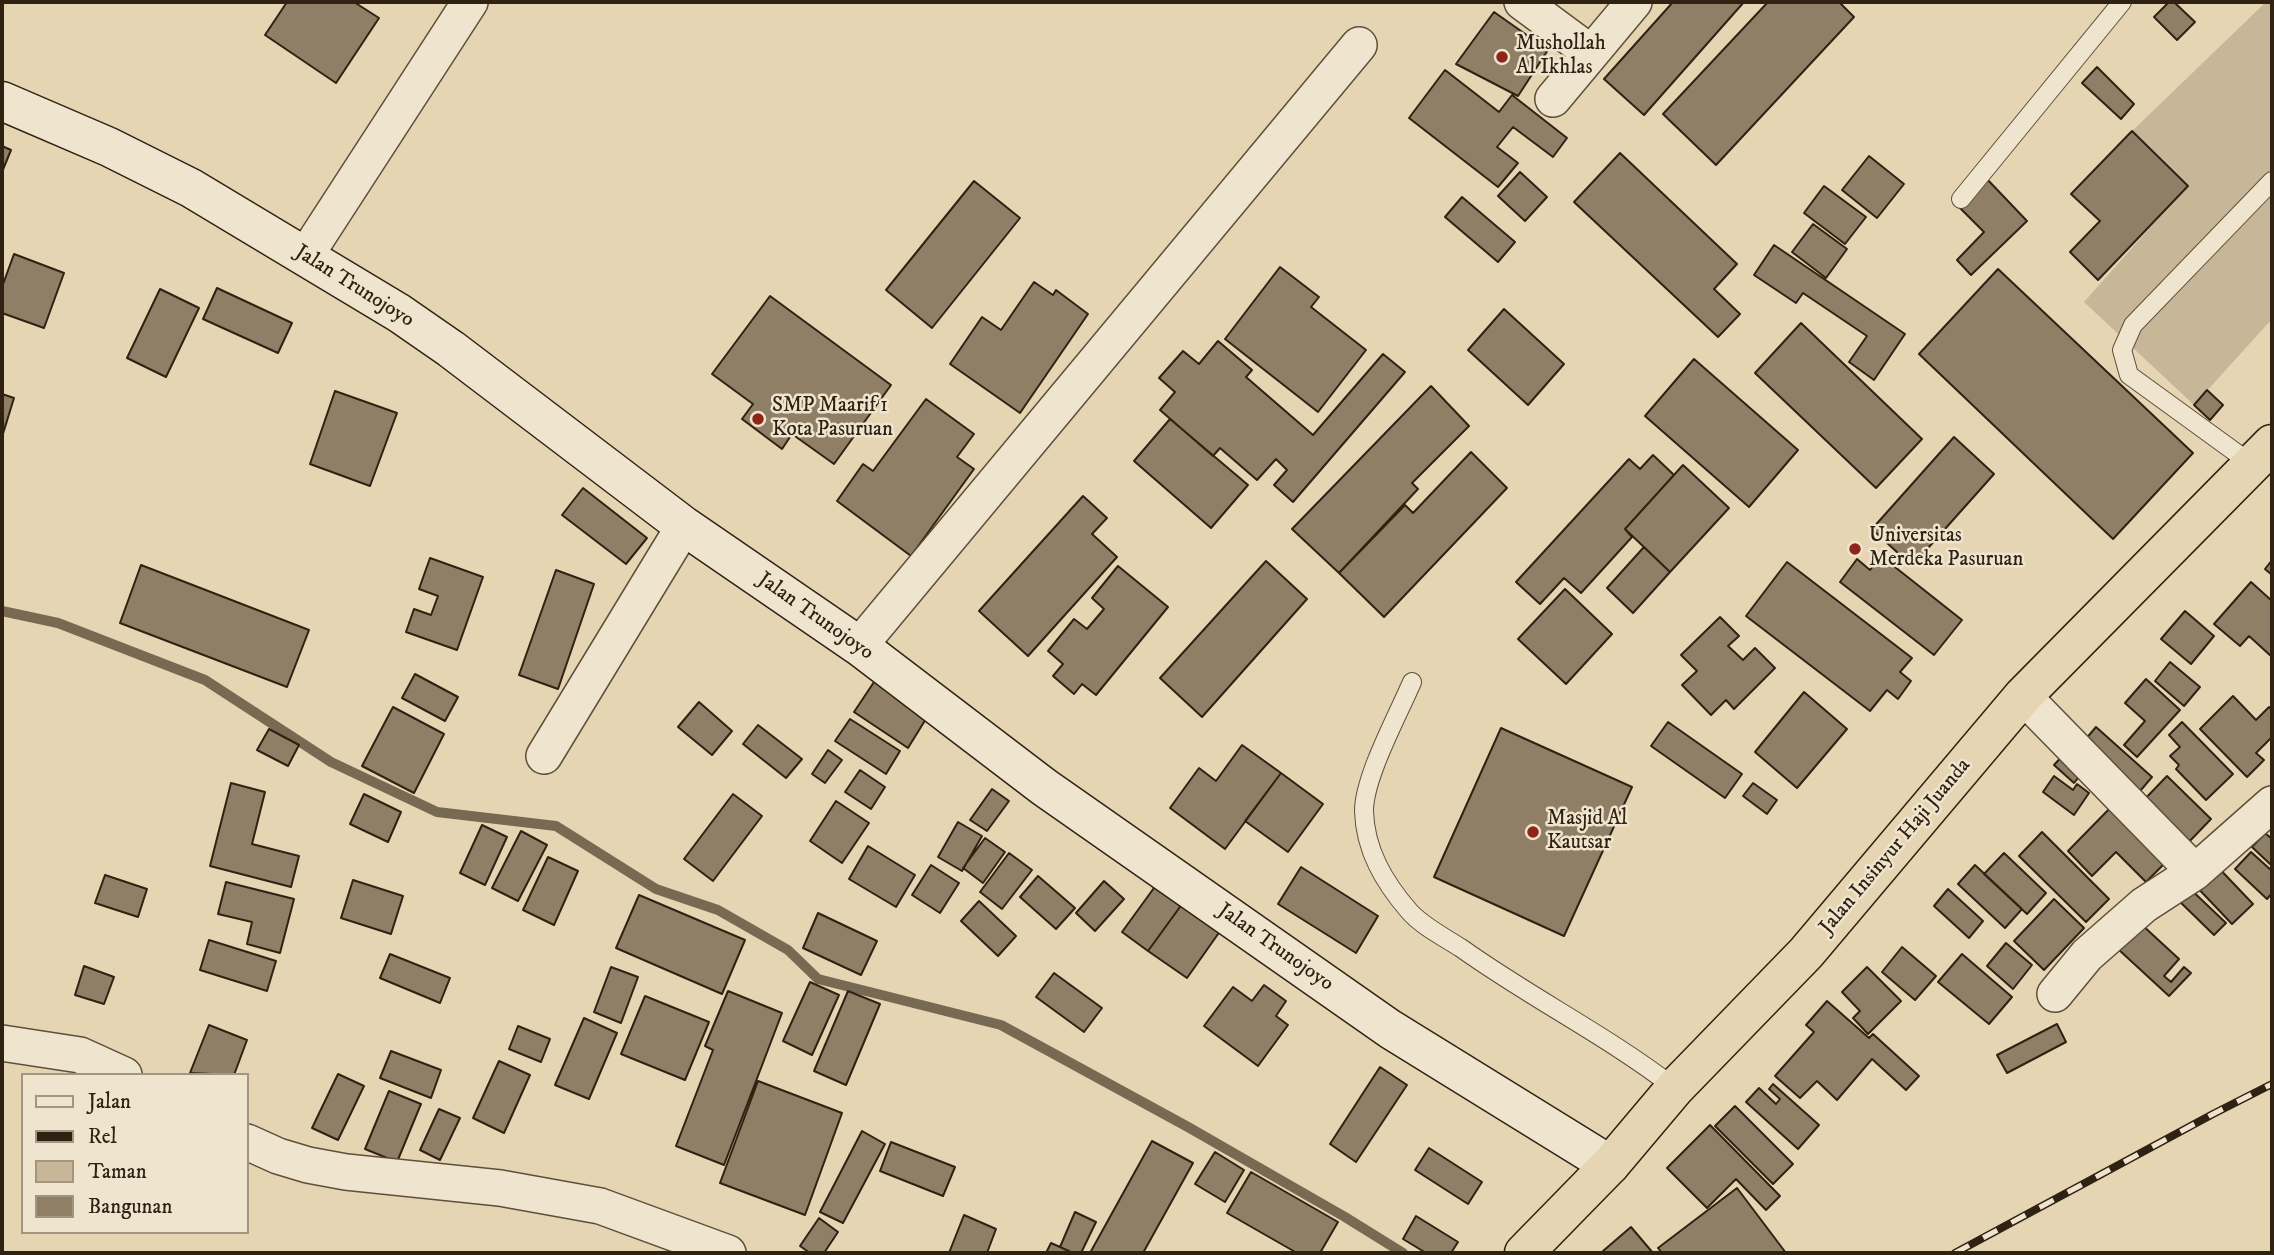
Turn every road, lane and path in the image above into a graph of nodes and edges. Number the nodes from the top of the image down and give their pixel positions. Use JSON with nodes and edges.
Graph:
{"nodes":[{"id":1,"x":470,"y":2,"type":"edge"},
{"id":2,"x":1522,"y":2,"type":"edge"},
{"id":3,"x":1634,"y":2,"type":"edge"},
{"id":4,"x":2122,"y":2,"type":"edge"},
{"id":5,"x":1359,"y":46,"type":"dead end"},
{"id":6,"x":1591,"y":53,"type":"junction"},
{"id":7,"x":1553,"y":99,"type":"dead end"},
{"id":8,"x":2,"y":101,"type":"edge"},
{"id":9,"x":2272,"y":181,"type":"edge"},
{"id":10,"x":1961,"y":199,"type":"dead end"},
{"id":11,"x":306,"y":256,"type":"junction"},
{"id":12,"x":2263,"y":455,"type":"edge"},
{"id":13,"x":684,"y":526,"type":"junction"},
{"id":14,"x":859,"y":646,"type":"junction"},
{"id":15,"x":1412,"y":682,"type":"dead end"},
{"id":16,"x":2023,"y":696,"type":"junction"},
{"id":17,"x":544,"y":756,"type":"dead end"},
{"id":18,"x":2272,"y":804,"type":"edge"},
{"id":19,"x":2195,"y":872,"type":"junction"},
{"id":20,"x":2055,"y":994,"type":"dead end"},
{"id":21,"x":2,"y":1043,"type":"edge"},
{"id":22,"x":120,"y":1073,"type":"edge"},
{"id":23,"x":1675,"y":1088,"type":"junction"},
{"id":24,"x":248,"y":1142,"type":"edge"},
{"id":25,"x":1610,"y":1165,"type":"junction"},
{"id":26,"x":728,"y":1253,"type":"edge"},
{"id":27,"x":1524,"y":1253,"type":"edge"}],
"edges":[{"from":1,"to":11,"type":"street"},
{"from":2,"to":6,"type":"street"},
{"from":3,"to":6,"type":"street"},
{"from":4,"to":10,"type":"lane"},
{"from":5,"to":14,"type":"street"},
{"from":6,"to":7,"type":"street"},
{"from":8,"to":11,"type":"street","name":"Jalan Trunojoyo"},
{"from":9,"to":12,"type":"lane"},
{"from":11,"to":13,"type":"street","name":"Jalan Trunojoyo"},
{"from":12,"to":16,"type":"highway","name":"Jalan Insinyur Haji Juanda"},
{"from":13,"to":14,"type":"street","name":"Jalan Trunojoyo"},
{"from":13,"to":17,"type":"street"},
{"from":14,"to":25,"type":"street","name":"Jalan Trunojoyo"},
{"from":15,"to":23,"type":"lane"},
{"from":16,"to":19,"type":"street"},
{"from":16,"to":23,"type":"highway","name":"Jalan Insinyur Haji Juanda"},
{"from":18,"to":19,"type":"street"},
{"from":19,"to":20,"type":"street"},
{"from":21,"to":22,"type":"street"},
{"from":23,"to":25,"type":"highway","name":"Jalan Insinyur Haji Juanda"},
{"from":24,"to":26,"type":"street"},
{"from":25,"to":27,"type":"highway","name":"Jalan Insinyur Haji Juanda"}]}
